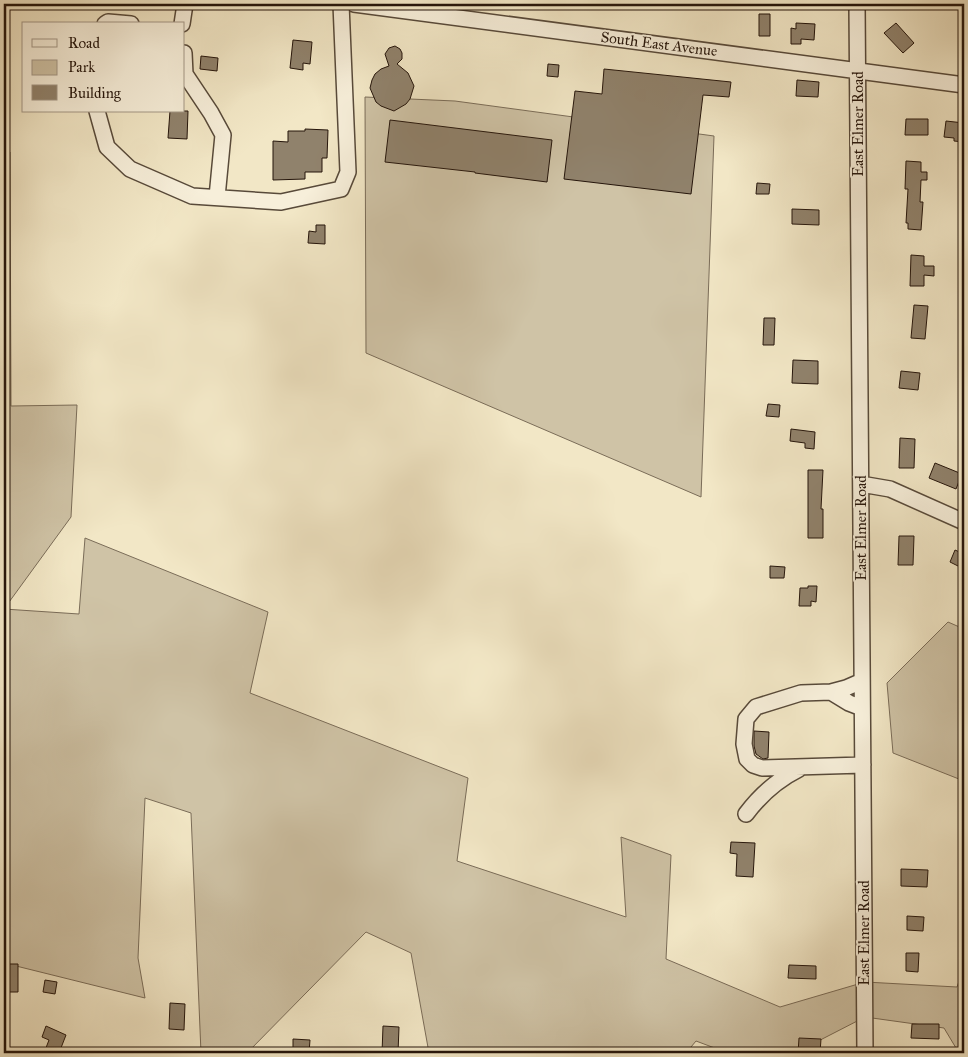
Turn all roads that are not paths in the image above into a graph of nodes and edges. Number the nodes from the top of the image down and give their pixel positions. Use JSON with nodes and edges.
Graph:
{"nodes":[{"id":1,"x":185,"y":4,"type":"edge"},
{"id":2,"x":341,"y":4,"type":"edge"},
{"id":3,"x":354,"y":4,"type":"edge"},
{"id":4,"x":857,"y":4,"type":"edge"},
{"id":5,"x":182,"y":22,"type":"edge"},
{"id":6,"x":857,"y":70,"type":"junction"},
{"id":7,"x":185,"y":74,"type":"edge"},
{"id":8,"x":964,"y":85,"type":"edge"},
{"id":9,"x":97,"y":112,"type":"edge"},
{"id":10,"x":216,"y":197,"type":"junction"},
{"id":11,"x":861,"y":484,"type":"junction"},
{"id":12,"x":964,"y":522,"type":"edge"},
{"id":13,"x":862,"y":681,"type":"junction"},
{"id":14,"x":831,"y":692,"type":"junction"},
{"id":15,"x":862,"y":708,"type":"junction"},
{"id":16,"x":863,"y":765,"type":"junction"},
{"id":17,"x":802,"y":767,"type":"junction"},
{"id":18,"x":746,"y":814,"type":"dead end"},
{"id":19,"x":865,"y":1053,"type":"edge"}],
"edges":[{"from":1,"to":5,"type":"street"},
{"from":2,"to":10,"type":"street"},
{"from":3,"to":6,"type":"street","name":"South East Avenue"},
{"from":4,"to":6,"type":"street","name":"East Elmer Road"},
{"from":6,"to":8,"type":"street","name":"South East Avenue"},
{"from":6,"to":11,"type":"street","name":"East Elmer Road"},
{"from":7,"to":10,"type":"street"},
{"from":9,"to":10,"type":"street"},
{"from":11,"to":12,"type":"street"},
{"from":11,"to":13,"type":"street","name":"East Elmer Road"},
{"from":13,"to":14,"type":"street"},
{"from":13,"to":15,"type":"street","name":"East Elmer Road"},
{"from":14,"to":15,"type":"street"},
{"from":14,"to":17,"type":"street"},
{"from":15,"to":16,"type":"street","name":"East Elmer Road"},
{"from":16,"to":17,"type":"street"},
{"from":16,"to":19,"type":"street","name":"East Elmer Road"},
{"from":17,"to":18,"type":"street"}]}
